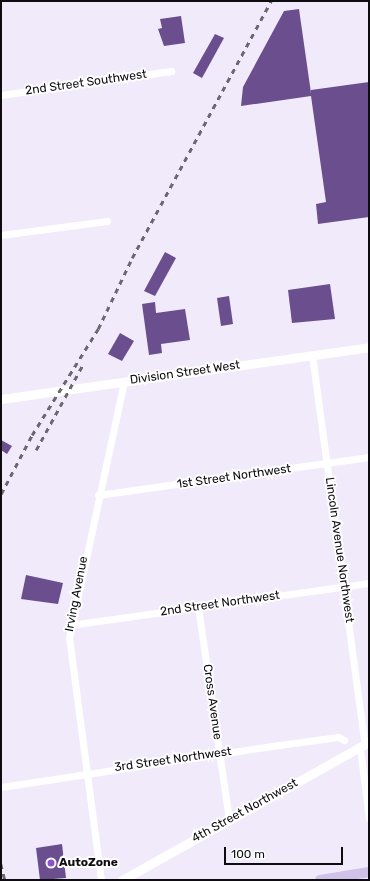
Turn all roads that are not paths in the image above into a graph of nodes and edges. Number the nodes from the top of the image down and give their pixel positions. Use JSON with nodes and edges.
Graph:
{"nodes":[{"id":1,"x":171,"y":71,"type":"dead end"},
{"id":2,"x":1,"y":95,"type":"edge"},
{"id":3,"x":107,"y":221,"type":"dead end"},
{"id":4,"x":1,"y":235,"type":"edge"},
{"id":5,"x":369,"y":347,"type":"edge"},
{"id":6,"x":312,"y":355,"type":"junction"},
{"id":7,"x":124,"y":382,"type":"junction"},
{"id":8,"x":1,"y":399,"type":"edge"},
{"id":9,"x":369,"y":457,"type":"edge"},
{"id":10,"x":328,"y":463,"type":"junction"},
{"id":11,"x":98,"y":496,"type":"junction"},
{"id":12,"x":369,"y":583,"type":"edge"},
{"id":13,"x":345,"y":586,"type":"junction"},
{"id":14,"x":198,"y":608,"type":"junction"},
{"id":15,"x":70,"y":624,"type":"junction"},
{"id":16,"x":344,"y":740,"type":"dead end"},
{"id":17,"x":364,"y":745,"type":"edge"},
{"id":18,"x":219,"y":754,"type":"junction"},
{"id":19,"x":86,"y":773,"type":"junction"},
{"id":20,"x":1,"y":787,"type":"edge"},
{"id":21,"x":369,"y":818,"type":"edge"},
{"id":22,"x":229,"y":820,"type":"junction"},
{"id":23,"x":369,"y":872,"type":"edge"},
{"id":24,"x":101,"y":880,"type":"edge"},
{"id":25,"x":122,"y":880,"type":"edge"},
{"id":26,"x":320,"y":880,"type":"edge"}],
"edges":[{"from":1,"to":2,"type":"street","name":"2nd Street Southwest"},
{"from":3,"to":4,"type":"street"},
{"from":5,"to":6,"type":"main road","name":"Division Street West"},
{"from":6,"to":7,"type":"main road","name":"Division Street West"},
{"from":6,"to":10,"type":"street","name":"Lincoln Avenue Northwest"},
{"from":7,"to":8,"type":"main road","name":"Division Street West"},
{"from":7,"to":11,"type":"street","name":"Irving Avenue"},
{"from":9,"to":10,"type":"street","name":"1st Street Northwest"},
{"from":10,"to":11,"type":"street","name":"1st Street Northwest"},
{"from":10,"to":13,"type":"street","name":"Lincoln Avenue Northwest"},
{"from":11,"to":15,"type":"street","name":"Irving Avenue"},
{"from":12,"to":13,"type":"street","name":"2nd Street Northwest"},
{"from":13,"to":14,"type":"street","name":"2nd Street Northwest"},
{"from":13,"to":17,"type":"street","name":"Lincoln Avenue Northwest"},
{"from":14,"to":15,"type":"street","name":"2nd Street Northwest"},
{"from":14,"to":18,"type":"street","name":"Cross Avenue"},
{"from":15,"to":19,"type":"street","name":"Irving Avenue"},
{"from":16,"to":18,"type":"street","name":"3rd Street Northwest"},
{"from":17,"to":21,"type":"street","name":"Lincoln Avenue Northwest"},
{"from":17,"to":22,"type":"main road","name":"4th Street Northwest"},
{"from":18,"to":19,"type":"street","name":"3rd Street Northwest"},
{"from":18,"to":22,"type":"street","name":"Cross Avenue"},
{"from":19,"to":20,"type":"street","name":"3rd Street Northwest"},
{"from":19,"to":24,"type":"street","name":"Irving Avenue"},
{"from":22,"to":25,"type":"main road","name":"4th Street Northwest"},
{"from":23,"to":26,"type":"main road"}]}
